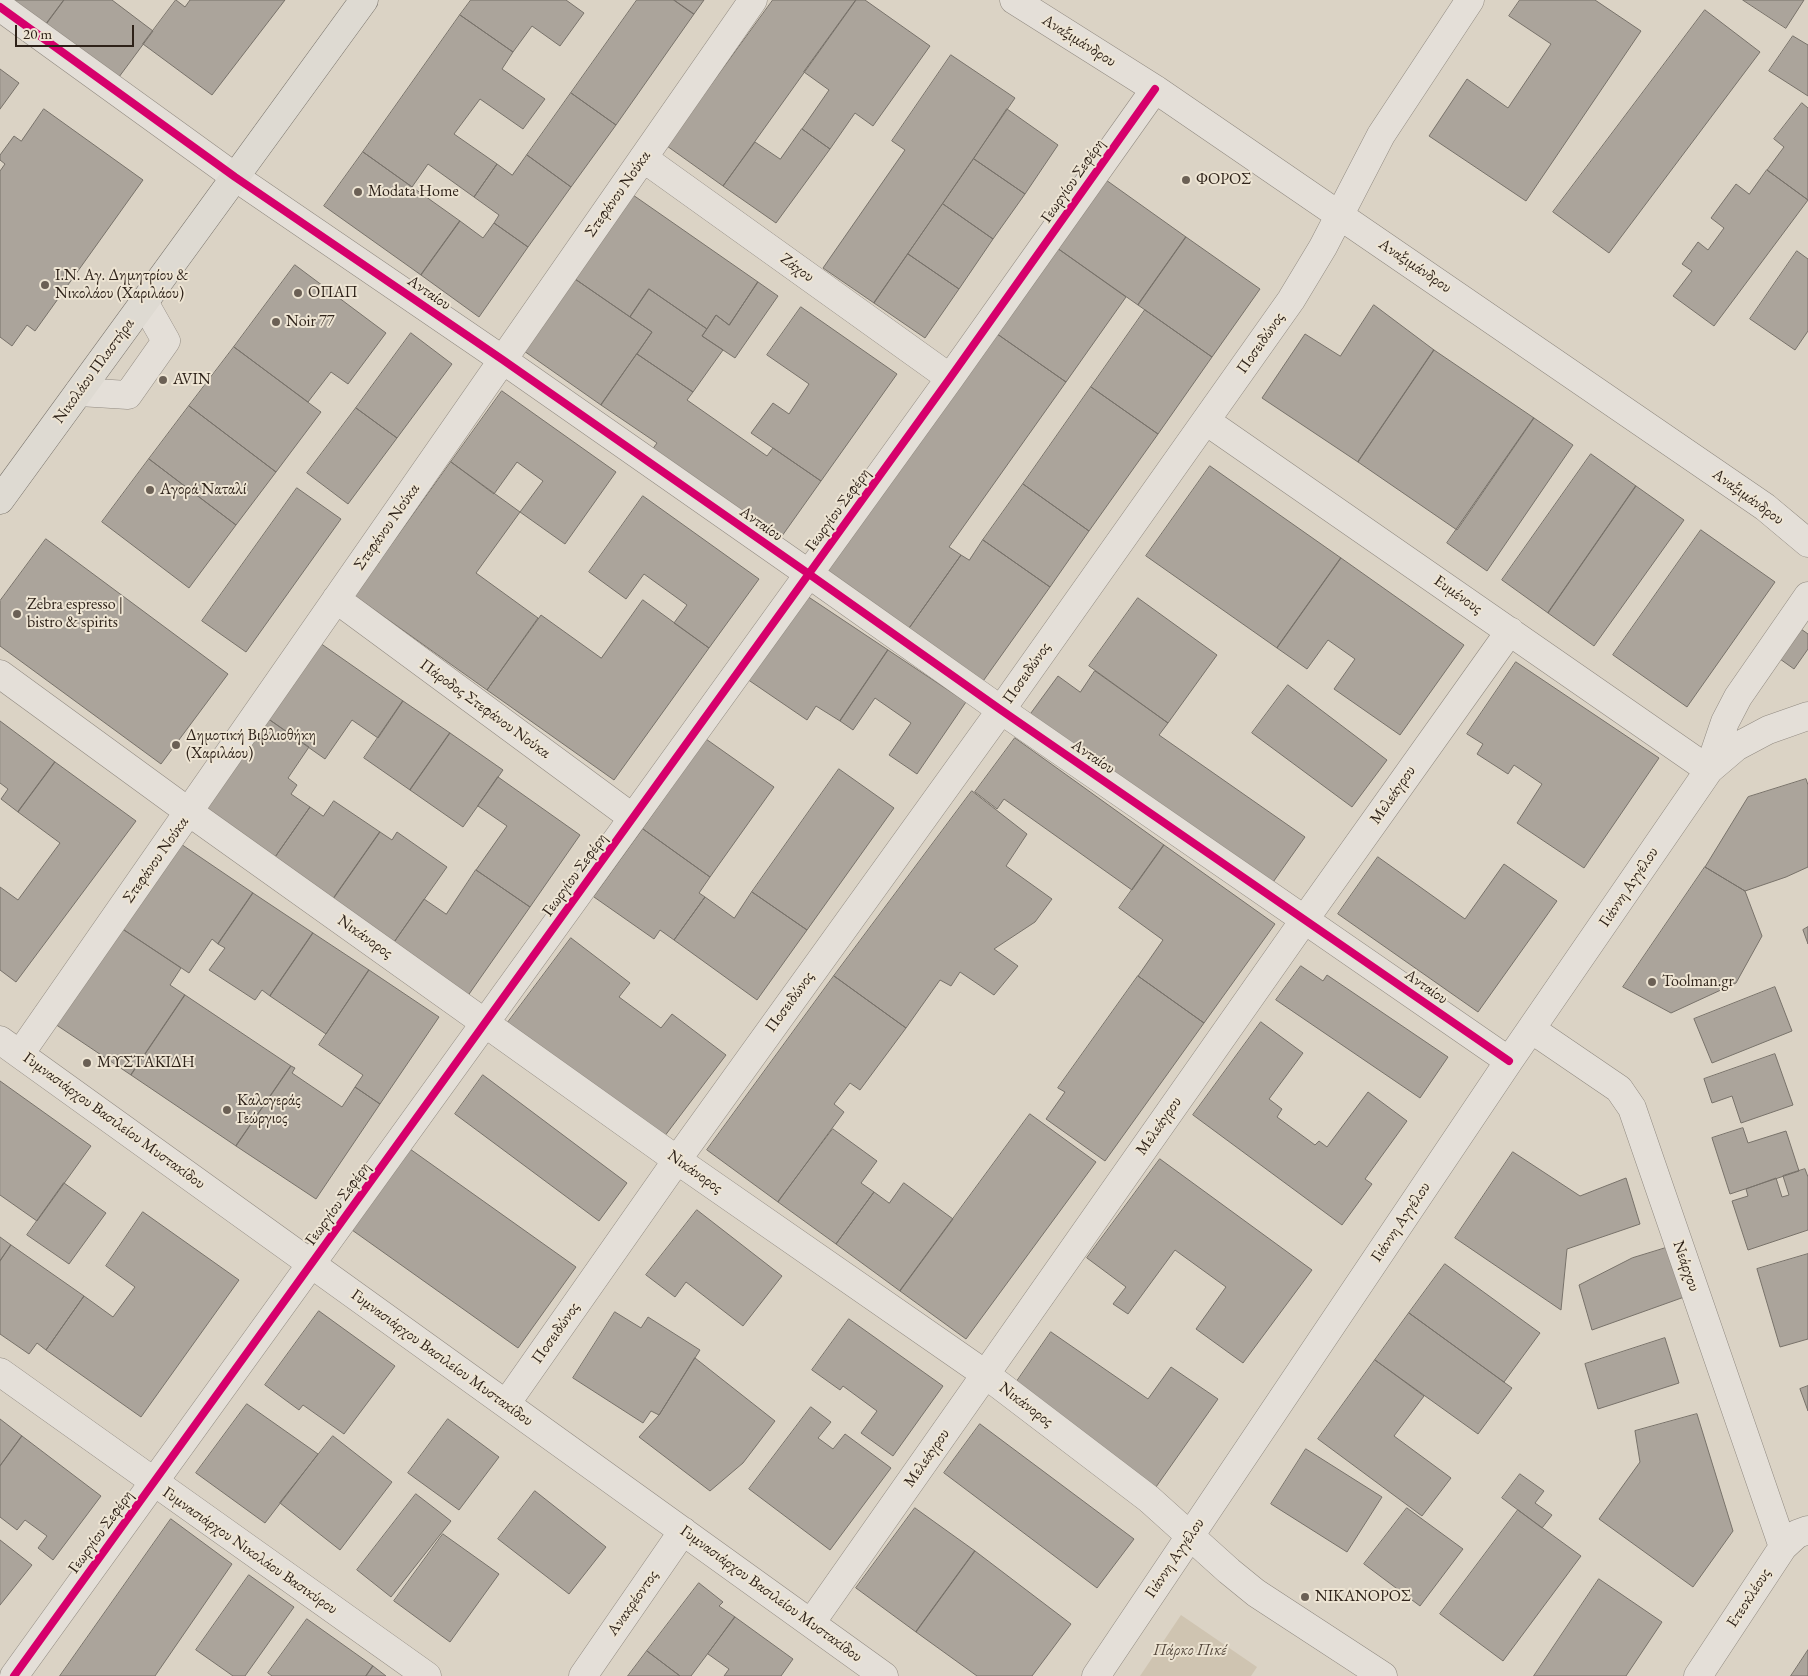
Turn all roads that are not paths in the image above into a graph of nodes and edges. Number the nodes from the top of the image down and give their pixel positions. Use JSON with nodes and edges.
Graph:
{"nodes":[{"id":1,"x":364,"y":0,"type":"edge"},
{"id":2,"x":753,"y":0,"type":"edge"},
{"id":3,"x":1014,"y":0,"type":"edge"},
{"id":4,"x":1470,"y":0,"type":"edge"},
{"id":5,"x":0,"y":7,"type":"edge"},
{"id":6,"x":1155,"y":89,"type":"junction"},
{"id":7,"x":643,"y":158,"type":"junction"},
{"id":8,"x":235,"y":178,"type":"junction"},
{"id":9,"x":1340,"y":215,"type":"junction"},
{"id":10,"x":144,"y":302,"type":"junction"},
{"id":11,"x":503,"y":360,"type":"junction"},
{"id":12,"x":950,"y":378,"type":"junction"},
{"id":13,"x":78,"y":392,"type":"junction"},
{"id":14,"x":1206,"y":421,"type":"junction"},
{"id":15,"x":0,"y":500,"type":"edge"},
{"id":16,"x":1808,"y":543,"type":"edge"},
{"id":17,"x":809,"y":574,"type":"junction"},
{"id":18,"x":1808,"y":596,"type":"edge"},
{"id":19,"x":336,"y":599,"type":"junction"},
{"id":20,"x":1510,"y":631,"type":"junction"},
{"id":21,"x":0,"y":674,"type":"edge"},
{"id":22,"x":1001,"y":710,"type":"junction"},
{"id":23,"x":1808,"y":716,"type":"edge"},
{"id":24,"x":1709,"y":770,"type":"junction"},
{"id":25,"x":189,"y":812,"type":"junction"},
{"id":26,"x":633,"y":818,"type":"junction"},
{"id":27,"x":1305,"y":919,"type":"junction"},
{"id":28,"x":485,"y":1023,"type":"junction"},
{"id":29,"x":1531,"y":1029,"type":"junction"},
{"id":30,"x":10,"y":1047,"type":"edge"},
{"id":31,"x":1509,"y":1061,"type":"junction"},
{"id":32,"x":677,"y":1160,"type":"junction"},
{"id":33,"x":312,"y":1264,"type":"junction"},
{"id":34,"x":0,"y":1372,"type":"edge"},
{"id":35,"x":986,"y":1374,"type":"junction"},
{"id":36,"x":506,"y":1404,"type":"junction"},
{"id":37,"x":154,"y":1483,"type":"junction"},
{"id":38,"x":1808,"y":1530,"type":"edge"},
{"id":39,"x":683,"y":1531,"type":"junction"},
{"id":40,"x":1191,"y":1535,"type":"junction"},
{"id":41,"x":1783,"y":1547,"type":"junction"},
{"id":42,"x":811,"y":1623,"type":"junction"},
{"id":43,"x":13,"y":1671,"type":"edge"},
{"id":44,"x":427,"y":1676,"type":"edge"},
{"id":45,"x":583,"y":1676,"type":"edge"},
{"id":46,"x":884,"y":1676,"type":"edge"},
{"id":47,"x":1096,"y":1676,"type":"edge"},
{"id":48,"x":1383,"y":1676,"type":"edge"},
{"id":49,"x":1698,"y":1676,"type":"edge"}],
"edges":[{"from":1,"to":8,"type":"main road","name":"Νικολάου Πλαστήρα"},
{"from":2,"to":7,"type":"street","name":"Στεφάνου Νούκα"},
{"from":3,"to":6,"type":"street","name":"Αναξιμάνδρου"},
{"from":4,"to":9,"type":"street","name":"Ποσειδώνος"},
{"from":5,"to":8,"type":"street","name":"Ανταίου"},
{"from":6,"to":9,"type":"street","name":"Αναξιμάνδρου"},
{"from":6,"to":12,"type":"street","name":"Γεωργίου Σεφέρη"},
{"from":7,"to":11,"type":"street","name":"Στεφάνου Νούκα"},
{"from":7,"to":12,"type":"street","name":"Ζάχου"},
{"from":8,"to":10,"type":"main road","name":"Νικολάου Πλαστήρα"},
{"from":8,"to":11,"type":"street","name":"Ανταίου"},
{"from":9,"to":14,"type":"street","name":"Ποσειδώνος"},
{"from":9,"to":16,"type":"street","name":"Αναξιμάνδρου"},
{"from":10,"to":13,"type":"main road","name":"Νικολάου Πλαστήρα"},
{"from":10,"to":13,"type":"street"},
{"from":11,"to":17,"type":"street","name":"Ανταίου"},
{"from":11,"to":19,"type":"street","name":"Στεφάνου Νούκα"},
{"from":12,"to":17,"type":"street","name":"Γεωργίου Σεφέρη"},
{"from":13,"to":15,"type":"main road","name":"Νικολάου Πλαστήρα"},
{"from":14,"to":20,"type":"street","name":"Ευμένους"},
{"from":14,"to":22,"type":"street","name":"Ποσειδώνος"},
{"from":17,"to":22,"type":"street","name":"Ανταίου"},
{"from":17,"to":26,"type":"street","name":"Γεωργίου Σεφέρη"},
{"from":18,"to":24,"type":"street","name":"Γιάννη Αγγέλου"},
{"from":19,"to":25,"type":"street","name":"Στεφάνου Νούκα"},
{"from":19,"to":26,"type":"street","name":"Πάροδος Στεφάνου Νούκα"},
{"from":20,"to":24,"type":"street","name":"Ευμένους"},
{"from":20,"to":27,"type":"street","name":"Μελεάγρου"},
{"from":21,"to":25,"type":"street","name":"Νικάνορος"},
{"from":22,"to":27,"type":"street","name":"Ανταίου"},
{"from":22,"to":32,"type":"street","name":"Ποσειδώνος"},
{"from":23,"to":24,"type":"street","name":"Γιάννη Αγγέλου"},
{"from":24,"to":29,"type":"street","name":"Γιάννη Αγγέλου"},
{"from":25,"to":28,"type":"street","name":"Νικάνορος"},
{"from":25,"to":30,"type":"street","name":"Στεφάνου Νούκα"},
{"from":26,"to":28,"type":"street","name":"Γεωργίου Σεφέρη"},
{"from":27,"to":31,"type":"street","name":"Ανταίου"},
{"from":27,"to":35,"type":"street","name":"Μελεάγρου"},
{"from":28,"to":32,"type":"street","name":"Νικάνορος"},
{"from":28,"to":33,"type":"street","name":"Γεωργίου Σεφέρη"},
{"from":29,"to":31,"type":"street","name":"Γιάννη Αγγέλου"},
{"from":29,"to":41,"type":"street","name":"Νεάρχου"},
{"from":30,"to":33,"type":"street","name":"Γυμνασιάρχου Βασιλείου Μυστακίδου"},
{"from":31,"to":40,"type":"street","name":"Γιάννη Αγγέλου"},
{"from":32,"to":35,"type":"street","name":"Νικάνορος"},
{"from":32,"to":36,"type":"street","name":"Ποσειδώνος"},
{"from":33,"to":36,"type":"street","name":"Γυμνασιάρχου Βασιλείου Μυστακίδου"},
{"from":33,"to":37,"type":"street","name":"Γεωργίου Σεφέρη"},
{"from":34,"to":37,"type":"street","name":"Γυμνασιάρχου Νικολάου Βασικύρου"},
{"from":35,"to":40,"type":"street","name":"Νικάνορος"},
{"from":35,"to":42,"type":"street","name":"Μελεάγρου"},
{"from":36,"to":39,"type":"street","name":"Γυμνασιάρχου Βασιλείου Μυστακίδου"},
{"from":37,"to":43,"type":"street","name":"Γεωργίου Σεφέρη"},
{"from":37,"to":44,"type":"street","name":"Γυμνασιάρχου Νικολάου Βασικύρου"},
{"from":38,"to":41,"type":"street","name":"Ετεοκλέους"},
{"from":39,"to":42,"type":"street","name":"Γυμνασιάρχου Βασιλείου Μυστακίδου"},
{"from":39,"to":45,"type":"street","name":"Ανακρέοντος"},
{"from":40,"to":47,"type":"street","name":"Γιάννη Αγγέλου"},
{"from":40,"to":48,"type":"street","name":"Νικάνορος"},
{"from":41,"to":49,"type":"street","name":"Ετεοκλέους"},
{"from":42,"to":46,"type":"street","name":"Γυμνασιάρχου Βασιλείου Μυστακίδου"}]}
